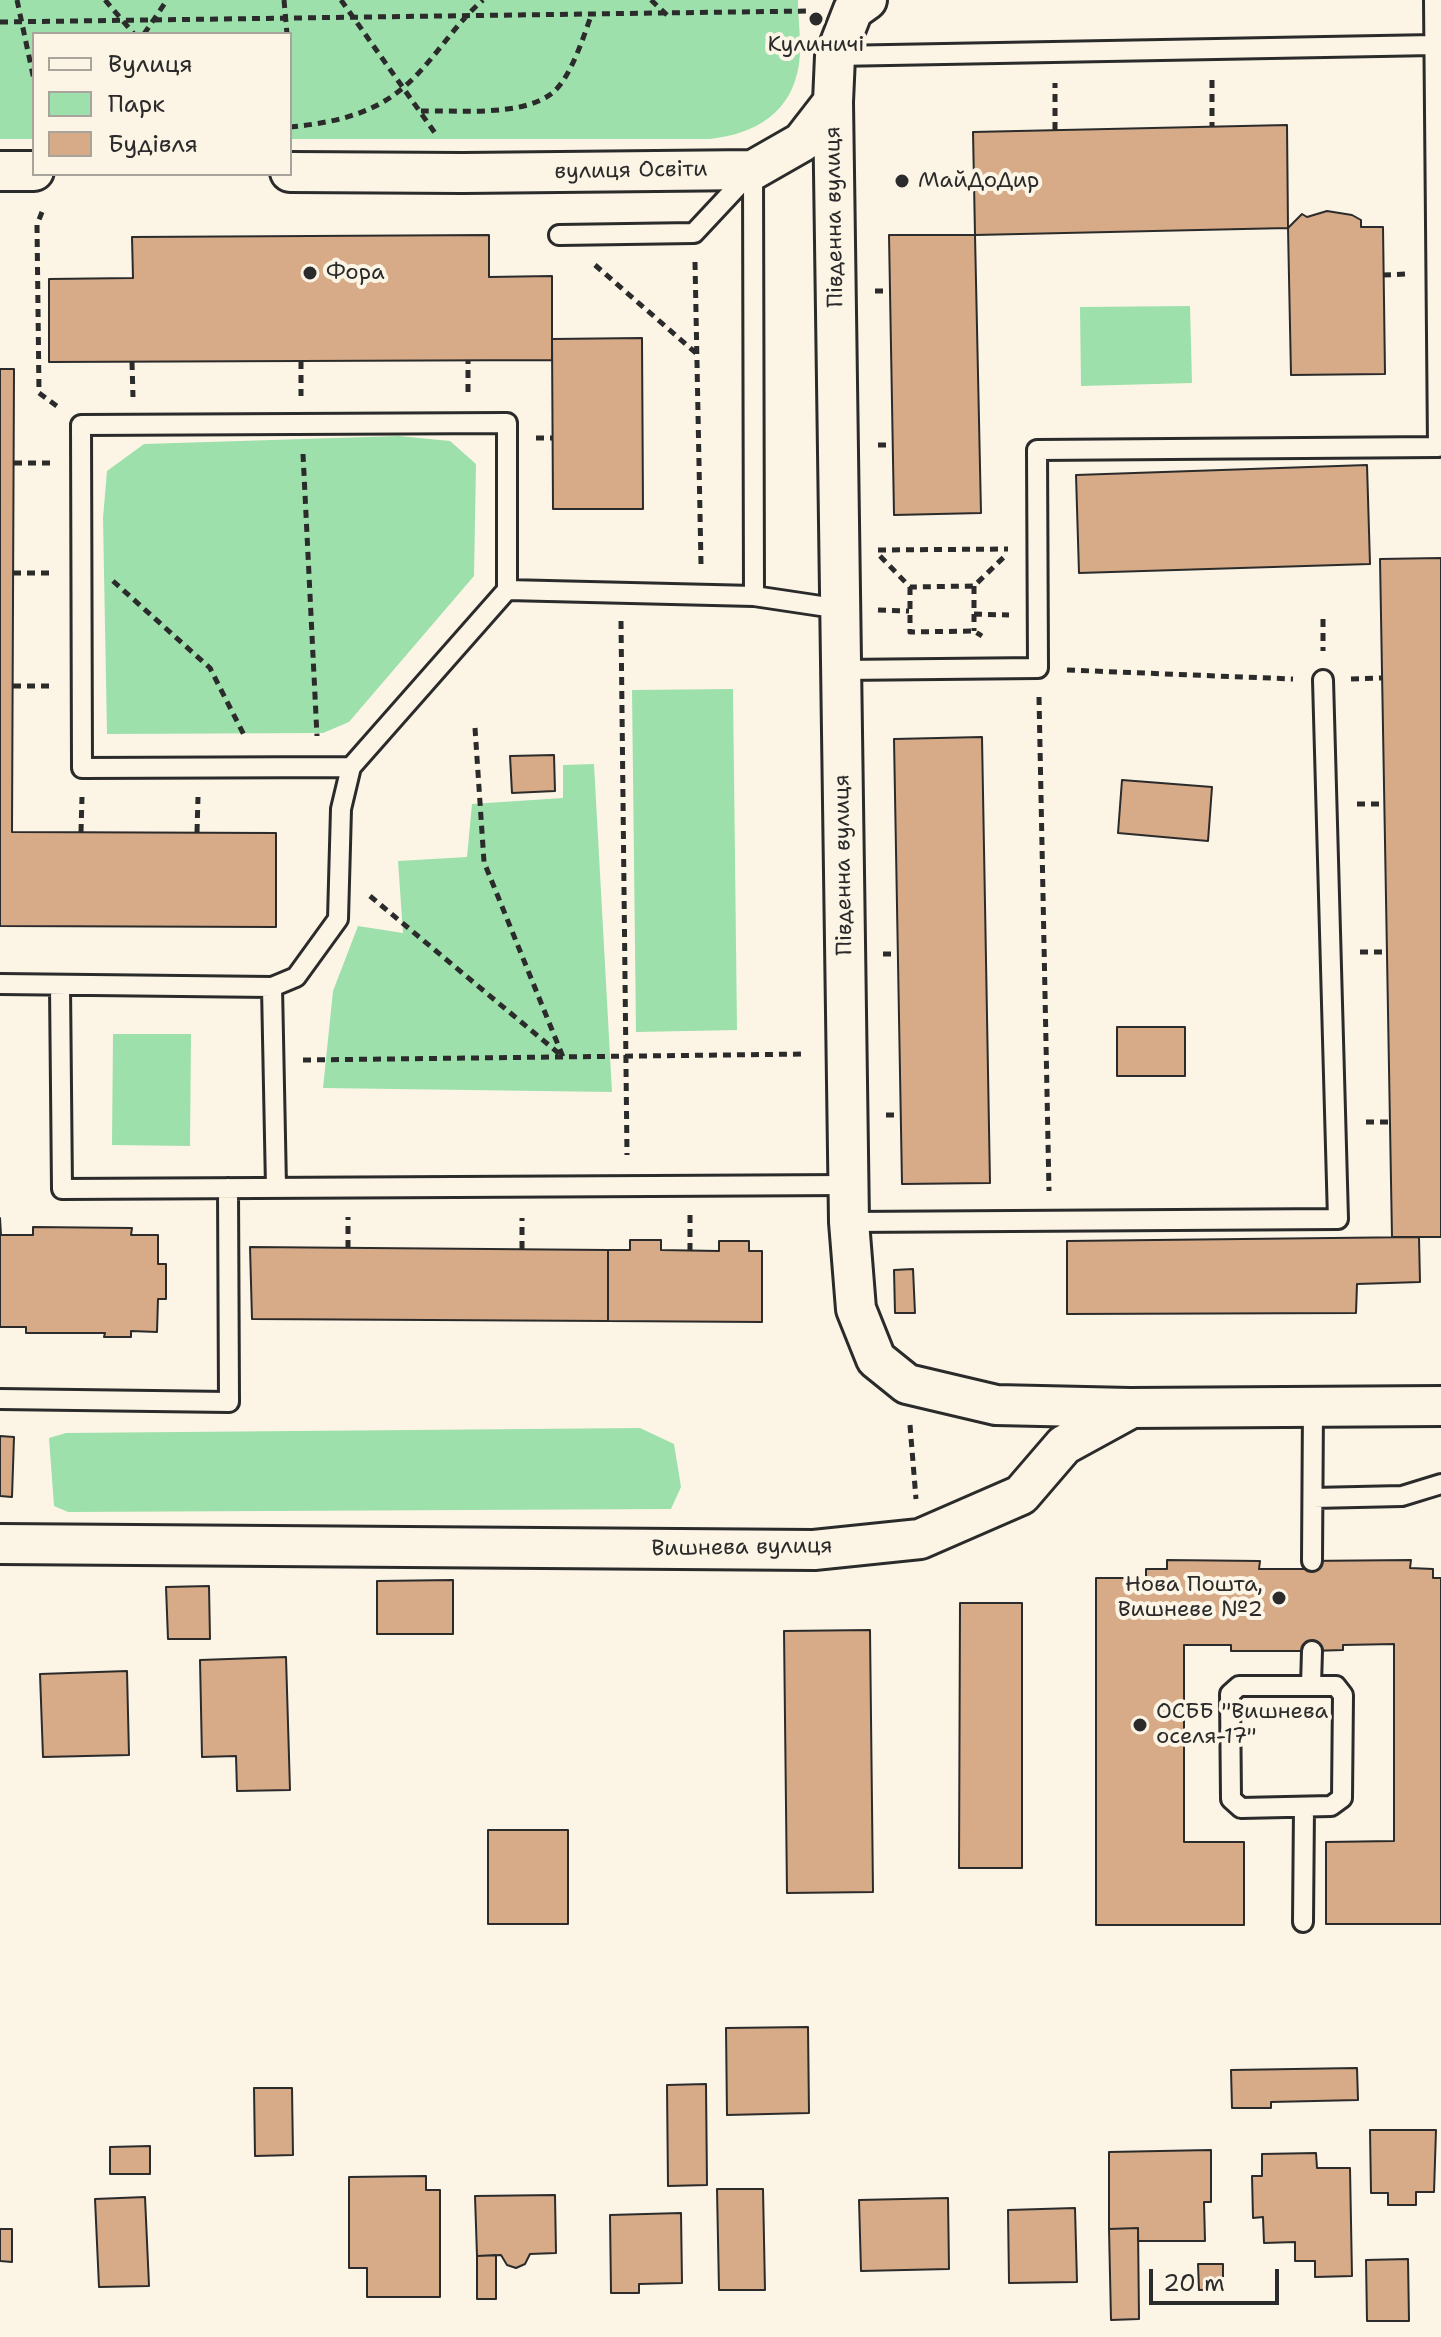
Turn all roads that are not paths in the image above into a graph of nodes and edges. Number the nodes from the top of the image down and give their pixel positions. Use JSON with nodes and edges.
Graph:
{"nodes":[{"id":1,"x":1434,"y":0,"type":"edge"},
{"id":2,"x":860,"y":5,"type":"edge"},
{"id":3,"x":1434,"y":45,"type":"junction"},
{"id":4,"x":835,"y":56,"type":"junction"},
{"id":5,"x":833,"y":102,"type":"junction"},
{"id":6,"x":753,"y":170,"type":"junction"},
{"id":7,"x":0,"y":171,"type":"edge"},
{"id":8,"x":292,"y":172,"type":"edge"},
{"id":9,"x":40,"y":185,"type":"edge"},
{"id":10,"x":559,"y":235,"type":"road end"},
{"id":11,"x":507,"y":590,"type":"junction"},
{"id":12,"x":754,"y":596,"type":"junction"},
{"id":13,"x":841,"y":609,"type":"junction"},
{"id":14,"x":841,"y":670,"type":"junction"},
{"id":15,"x":1323,"y":680,"type":"road end"},
{"id":16,"x":351,"y":767,"type":"junction"},
{"id":17,"x":0,"y":984,"type":"edge"},
{"id":18,"x":60,"y":986,"type":"junction"},
{"id":19,"x":272,"y":987,"type":"junction"},
{"id":20,"x":848,"y":1185,"type":"junction"},
{"id":21,"x":276,"y":1187,"type":"junction"},
{"id":22,"x":228,"y":1188,"type":"junction"},
{"id":23,"x":849,"y":1222,"type":"junction"},
{"id":24,"x":0,"y":1399,"type":"edge"},
{"id":25,"x":1441,"y":1406,"type":"edge"},
{"id":26,"x":1313,"y":1407,"type":"junction"},
{"id":27,"x":1130,"y":1408,"type":"junction"},
{"id":28,"x":1441,"y":1484,"type":"edge"},
{"id":29,"x":1313,"y":1498,"type":"junction"},
{"id":30,"x":0,"y":1544,"type":"edge"},
{"id":31,"x":1312,"y":1561,"type":"dead end"},
{"id":32,"x":1312,"y":1651,"type":"dead end"},
{"id":33,"x":1311,"y":1685,"type":"junction"},
{"id":34,"x":1304,"y":1807,"type":"junction"},
{"id":35,"x":1303,"y":1922,"type":"dead end"}],
"edges":[{"from":1,"to":3,"type":"lane"},
{"from":2,"to":4,"type":"street"},
{"from":3,"to":4,"type":"lane"},
{"from":3,"to":14,"type":"lane"},
{"from":4,"to":5,"type":"street"},
{"from":5,"to":6,"type":"street","name":"вулиця Освіти"},
{"from":5,"to":13,"type":"street","name":"Південна вулиця"},
{"from":6,"to":8,"type":"street","name":"вулиця Освіти"},
{"from":6,"to":10,"type":"lane"},
{"from":6,"to":12,"type":"lane"},
{"from":7,"to":9,"type":"street"},
{"from":11,"to":12,"type":"lane"},
{"from":11,"to":16,"type":"lane"},
{"from":11,"to":16,"type":"lane"},
{"from":12,"to":13,"type":"lane"},
{"from":13,"to":14,"type":"street","name":"Південна вулиця"},
{"from":14,"to":20,"type":"street","name":"Південна вулиця"},
{"from":15,"to":23,"type":"lane"},
{"from":16,"to":19,"type":"lane"},
{"from":17,"to":18,"type":"lane"},
{"from":18,"to":19,"type":"lane"},
{"from":18,"to":22,"type":"lane"},
{"from":19,"to":21,"type":"lane"},
{"from":20,"to":21,"type":"lane"},
{"from":20,"to":23,"type":"street","name":"Південна вулиця"},
{"from":21,"to":22,"type":"lane"},
{"from":22,"to":24,"type":"lane"},
{"from":23,"to":27,"type":"street","name":"Південна вулиця"},
{"from":25,"to":26,"type":"street","name":"Вишнева вулиця"},
{"from":26,"to":27,"type":"street","name":"Вишнева вулиця"},
{"from":26,"to":29,"type":"lane"},
{"from":27,"to":30,"type":"street","name":"Вишнева вулиця"},
{"from":28,"to":29,"type":"lane"},
{"from":29,"to":31,"type":"lane"},
{"from":32,"to":33,"type":"lane"},
{"from":33,"to":34,"type":"lane"},
{"from":33,"to":34,"type":"lane"},
{"from":34,"to":35,"type":"lane"}]}
